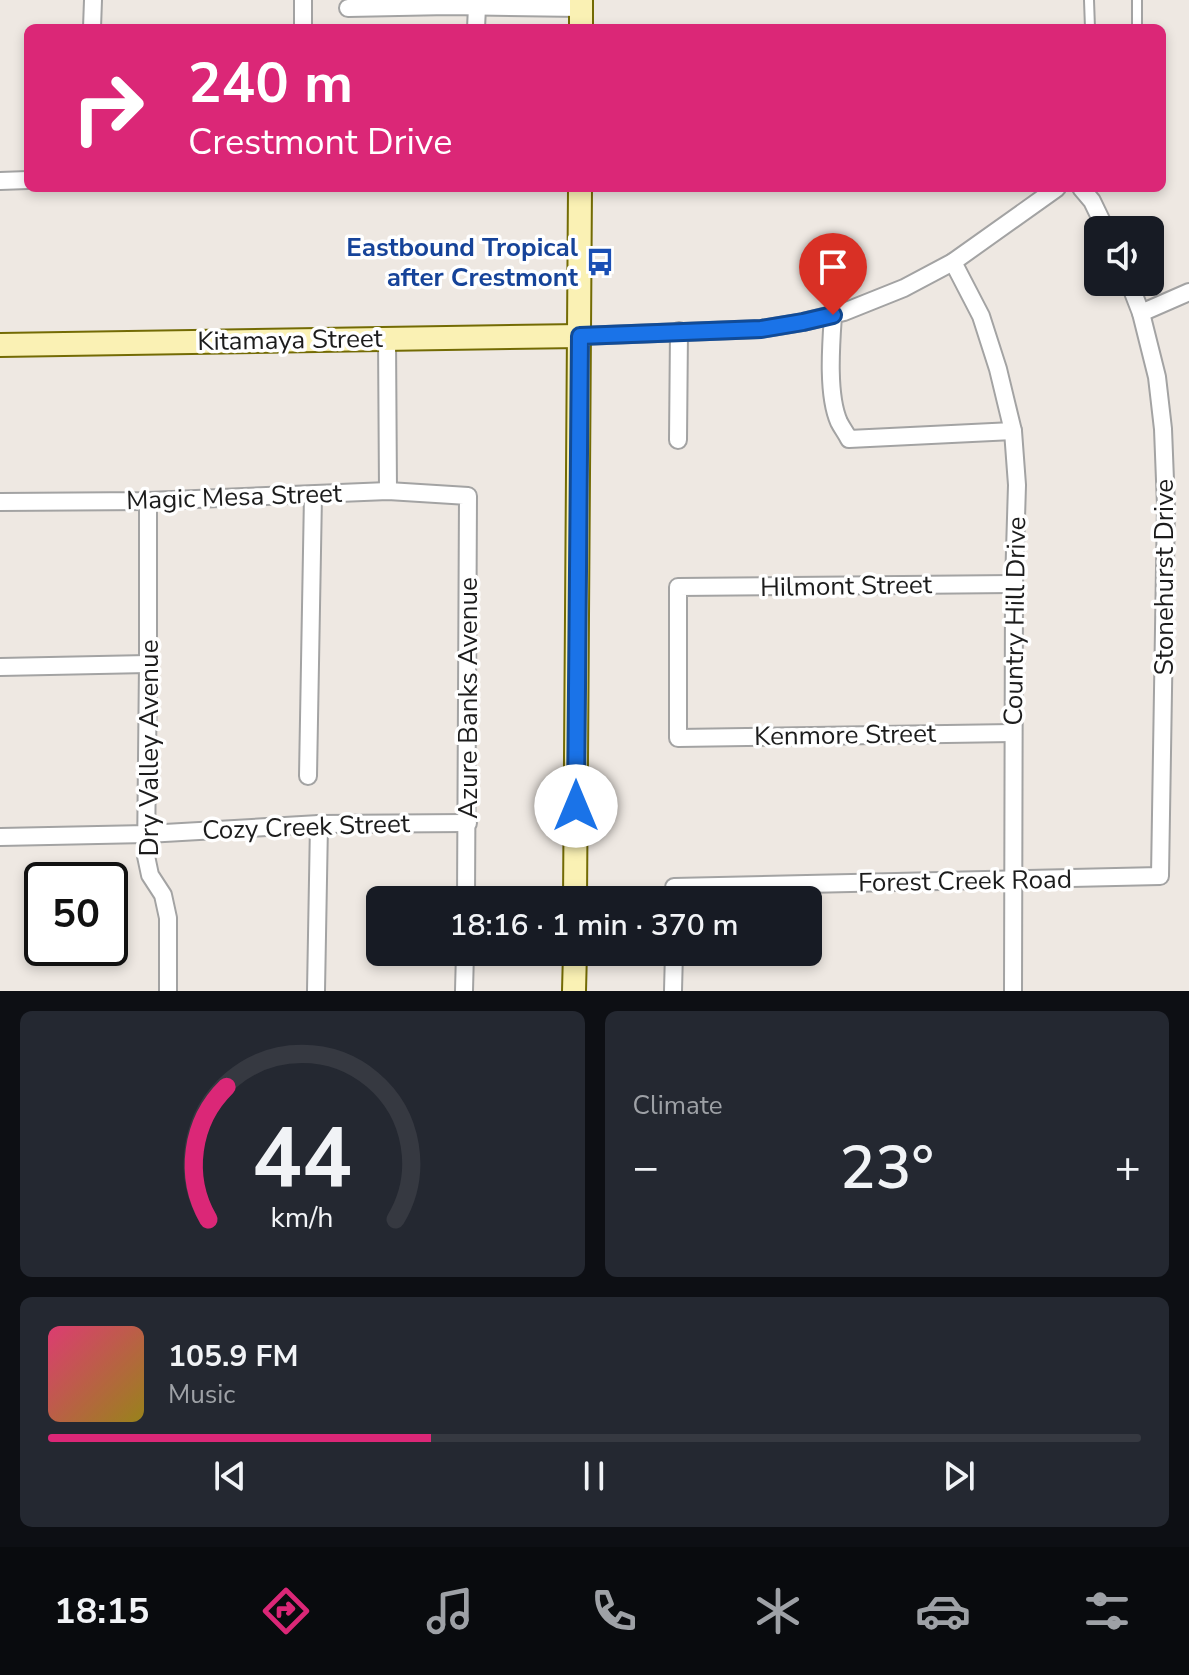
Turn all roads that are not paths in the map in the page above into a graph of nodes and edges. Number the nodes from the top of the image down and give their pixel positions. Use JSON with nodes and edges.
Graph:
{"nodes":[{"id":1,"x":93,"y":0,"type":"edge"},
{"id":2,"x":303,"y":0,"type":"edge"},
{"id":3,"x":1089,"y":0,"type":"edge"},
{"id":4,"x":1137,"y":0,"type":"edge"},
{"id":5,"x":477,"y":7,"type":"junction"},
{"id":6,"x":348,"y":8,"type":"dead end"},
{"id":7,"x":581,"y":12,"type":"edge"},
{"id":8,"x":92,"y":24,"type":"edge"},
{"id":9,"x":303,"y":24,"type":"edge"},
{"id":10,"x":476,"y":24,"type":"edge"},
{"id":11,"x":1090,"y":24,"type":"edge"},
{"id":12,"x":1137,"y":24,"type":"edge"},
{"id":13,"x":24,"y":180,"type":"edge"},
{"id":14,"x":0,"y":181,"type":"edge"},
{"id":15,"x":580,"y":192,"type":"edge"},
{"id":16,"x":1051,"y":192,"type":"edge"},
{"id":17,"x":1084,"y":192,"type":"edge"},
{"id":18,"x":1099,"y":216,"type":"edge"},
{"id":19,"x":953,"y":262,"type":"junction"},
{"id":20,"x":1189,"y":292,"type":"edge"},
{"id":21,"x":1134,"y":296,"type":"edge"},
{"id":22,"x":1141,"y":313,"type":"junction"},
{"id":23,"x":833,"y":315,"type":"junction"},
{"id":24,"x":679,"y":331,"type":"junction"},
{"id":25,"x":580,"y":336,"type":"junction"},
{"id":26,"x":387,"y":338,"type":"junction"},
{"id":27,"x":0,"y":345,"type":"edge"},
{"id":28,"x":1013,"y":431,"type":"junction"},
{"id":29,"x":678,"y":440,"type":"dead end"},
{"id":30,"x":388,"y":491,"type":"junction"},
{"id":31,"x":313,"y":495,"type":"junction"},
{"id":32,"x":468,"y":496,"type":"joint"},
{"id":33,"x":148,"y":501,"type":"junction"},
{"id":34,"x":0,"y":502,"type":"edge"},
{"id":35,"x":1014,"y":584,"type":"junction"},
{"id":36,"x":148,"y":664,"type":"junction"},
{"id":37,"x":0,"y":667,"type":"edge"},
{"id":38,"x":1013,"y":733,"type":"junction"},
{"id":39,"x":678,"y":738,"type":"joint"},
{"id":40,"x":308,"y":776,"type":"dead end"},
{"id":41,"x":468,"y":823,"type":"junction"},
{"id":42,"x":319,"y":824,"type":"junction"},
{"id":43,"x":147,"y":834,"type":"junction"},
{"id":44,"x":0,"y":837,"type":"edge"},
{"id":45,"x":1160,"y":876,"type":"joint"},
{"id":46,"x":1014,"y":881,"type":"junction"},
{"id":47,"x":466,"y":886,"type":"edge"},
{"id":48,"x":575,"y":886,"type":"edge"},
{"id":49,"x":822,"y":888,"type":"edge"},
{"id":50,"x":465,"y":966,"type":"edge"},
{"id":51,"x":575,"y":966,"type":"edge"},
{"id":52,"x":674,"y":966,"type":"edge"},
{"id":53,"x":168,"y":991,"type":"edge"},
{"id":54,"x":316,"y":991,"type":"edge"},
{"id":55,"x":464,"y":991,"type":"edge"},
{"id":56,"x":574,"y":991,"type":"edge"},
{"id":57,"x":673,"y":991,"type":"edge"},
{"id":58,"x":1013,"y":991,"type":"edge"}],
"edges":[{"from":1,"to":8,"type":"street"},
{"from":2,"to":9,"type":"street"},
{"from":3,"to":11,"type":"lane"},
{"from":4,"to":12,"type":"lane"},
{"from":5,"to":6,"type":"street"},
{"from":5,"to":7,"type":"street"},
{"from":5,"to":10,"type":"street"},
{"from":13,"to":14,"type":"street"},
{"from":15,"to":25,"type":"main road"},
{"from":16,"to":19,"type":"street"},
{"from":17,"to":18,"type":"street"},
{"from":19,"to":23,"type":"street"},
{"from":19,"to":28,"type":"street","name":"Country Hill Drive"},
{"from":20,"to":22,"type":"street"},
{"from":21,"to":22,"type":"street","name":"Stonehurst Drive"},
{"from":22,"to":45,"type":"street","name":"Stonehurst Drive"},
{"from":23,"to":24,"type":"street"},
{"from":23,"to":28,"type":"street"},
{"from":24,"to":25,"type":"street"},
{"from":24,"to":29,"type":"street"},
{"from":25,"to":26,"type":"main road","name":"Kitamaya Street"},
{"from":25,"to":48,"type":"main road"},
{"from":26,"to":27,"type":"main road","name":"Kitamaya Street"},
{"from":26,"to":30,"type":"street"},
{"from":28,"to":35,"type":"street","name":"Country Hill Drive"},
{"from":30,"to":31,"type":"street","name":"Magic Mesa Street"},
{"from":30,"to":32,"type":"street","name":"Magic Mesa Street"},
{"from":31,"to":33,"type":"street","name":"Magic Mesa Street"},
{"from":31,"to":40,"type":"street"},
{"from":32,"to":41,"type":"street","name":"Azure Banks Avenue"},
{"from":33,"to":34,"type":"street","name":"Magic Mesa Street"},
{"from":33,"to":36,"type":"street","name":"Dry Valley Avenue"},
{"from":35,"to":38,"type":"street","name":"Country Hill Drive"},
{"from":35,"to":39,"type":"street","name":"Hilmont Street"},
{"from":36,"to":37,"type":"street"},
{"from":36,"to":43,"type":"street","name":"Dry Valley Avenue"},
{"from":38,"to":39,"type":"street","name":"Kenmore Street"},
{"from":38,"to":46,"type":"street","name":"Country Hill Drive"},
{"from":41,"to":42,"type":"street","name":"Cozy Creek Street"},
{"from":41,"to":47,"type":"street","name":"Azure Banks Avenue"},
{"from":42,"to":43,"type":"street","name":"Cozy Creek Street"},
{"from":42,"to":54,"type":"street"},
{"from":43,"to":44,"type":"street","name":"Cozy Creek Street"},
{"from":43,"to":53,"type":"street","name":"Dry Valley Avenue"},
{"from":45,"to":46,"type":"street","name":"Forest Creek Road"},
{"from":46,"to":49,"type":"street","name":"Forest Creek Road"},
{"from":46,"to":58,"type":"street","name":"Country Hill Drive"},
{"from":50,"to":55,"type":"street"},
{"from":51,"to":56,"type":"main road"},
{"from":52,"to":57,"type":"street"}]}
